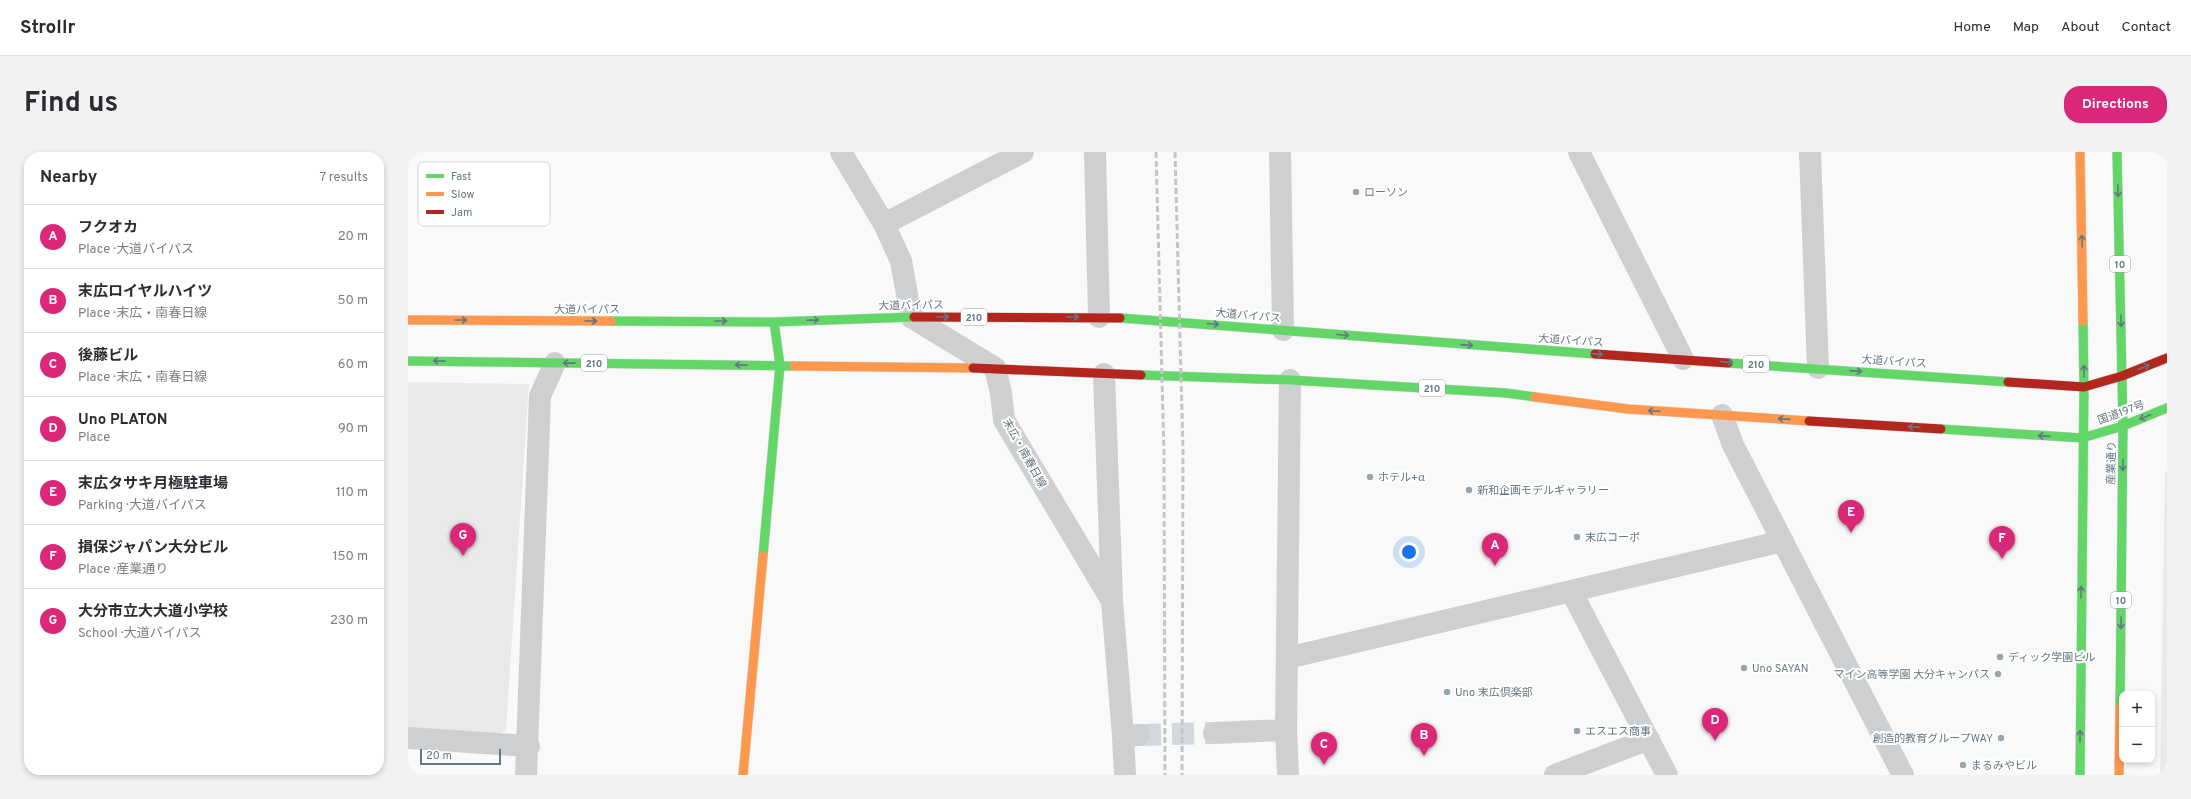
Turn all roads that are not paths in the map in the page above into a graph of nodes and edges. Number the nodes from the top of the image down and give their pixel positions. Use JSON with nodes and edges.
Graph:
{"nodes":[{"id":1,"x":841,"y":152,"type":"edge"},
{"id":2,"x":1023,"y":152,"type":"edge"},
{"id":3,"x":1095,"y":152,"type":"edge"},
{"id":4,"x":1280,"y":152,"type":"edge"},
{"id":5,"x":1578,"y":152,"type":"edge"},
{"id":6,"x":1810,"y":152,"type":"edge"},
{"id":7,"x":2080,"y":152,"type":"edge"},
{"id":8,"x":2117,"y":152,"type":"edge"},
{"id":9,"x":884,"y":224,"type":"junction"},
{"id":10,"x":911,"y":317,"type":"junction"},
{"id":11,"x":1099,"y":317,"type":"junction"},
{"id":12,"x":408,"y":320,"type":"edge"},
{"id":13,"x":774,"y":322,"type":"junction"},
{"id":14,"x":1283,"y":330,"type":"junction"},
{"id":15,"x":2167,"y":358,"type":"edge"},
{"id":16,"x":1682,"y":359,"type":"junction"},
{"id":17,"x":408,"y":360,"type":"edge"},
{"id":18,"x":555,"y":363,"type":"junction"},
{"id":19,"x":780,"y":365,"type":"junction"},
{"id":20,"x":994,"y":368,"type":"junction"},
{"id":21,"x":1818,"y":368,"type":"junction"},
{"id":22,"x":1104,"y":374,"type":"junction"},
{"id":23,"x":2122,"y":376,"type":"junction"},
{"id":24,"x":1290,"y":380,"type":"junction"},
{"id":25,"x":2084,"y":386,"type":"junction"},
{"id":26,"x":2167,"y":408,"type":"edge"},
{"id":27,"x":1722,"y":415,"type":"junction"},
{"id":28,"x":2123,"y":426,"type":"junction"},
{"id":29,"x":2082,"y":438,"type":"junction"},
{"id":30,"x":1783,"y":541,"type":"junction"},
{"id":31,"x":1571,"y":591,"type":"junction"},
{"id":32,"x":1112,"y":601,"type":"junction"},
{"id":33,"x":1287,"y":658,"type":"junction"},
{"id":34,"x":1286,"y":730,"type":"junction"},
{"id":35,"x":1214,"y":733,"type":"tunnel mouth"},
{"id":36,"x":408,"y":738,"type":"edge"},
{"id":37,"x":1649,"y":739,"type":"junction"},
{"id":38,"x":529,"y":746,"type":"junction"},
{"id":39,"x":526,"y":775,"type":"edge"},
{"id":40,"x":743,"y":775,"type":"edge"},
{"id":41,"x":1126,"y":775,"type":"edge"},
{"id":42,"x":1288,"y":775,"type":"edge"},
{"id":43,"x":1555,"y":775,"type":"edge"},
{"id":44,"x":1667,"y":775,"type":"edge"},
{"id":45,"x":1903,"y":775,"type":"edge"},
{"id":46,"x":2080,"y":775,"type":"edge"},
{"id":47,"x":2119,"y":775,"type":"edge"}],
"edges":[{"from":1,"to":9,"type":"street"},
{"from":2,"to":9,"type":"street"},
{"from":3,"to":11,"type":"street"},
{"from":4,"to":14,"type":"street"},
{"from":5,"to":16,"type":"street"},
{"from":6,"to":21,"type":"street"},
{"from":25,"to":7,"type":"main road","one_way":true},
{"from":8,"to":23,"type":"main road","name":"産業通り","number":"10","one_way":true},
{"from":9,"to":10,"type":"street"},
{"from":10,"to":11,"type":"main road","name":"大道バイパス","number":"210","one_way":true},
{"from":13,"to":10,"type":"main road","name":"大道バイパス","number":"210","one_way":true},
{"from":10,"to":20,"type":"street"},
{"from":11,"to":14,"type":"main road","name":"大道バイパス","number":"210","one_way":true},
{"from":12,"to":13,"type":"main road","name":"大道バイパス","number":"210","one_way":true},
{"from":13,"to":19,"type":"main road"},
{"from":14,"to":16,"type":"main road","name":"大道バイパス","number":"210","one_way":true},
{"from":23,"to":15,"type":"main road","one_way":true},
{"from":16,"to":21,"type":"main road","name":"大道バイパス","number":"210","one_way":true},
{"from":18,"to":17,"type":"main road","number":"210","one_way":true},
{"from":19,"to":18,"type":"main road","number":"210","one_way":true},
{"from":18,"to":38,"type":"street"},
{"from":19,"to":20,"type":"main road","number":"210"},
{"from":19,"to":40,"type":"main road"},
{"from":20,"to":22,"type":"main road","number":"210"},
{"from":20,"to":32,"type":"street","name":"末広・南春日線"},
{"from":21,"to":25,"type":"main road","name":"大道バイパス","number":"210","one_way":true},
{"from":22,"to":24,"type":"main road","number":"210"},
{"from":22,"to":32,"type":"street"},
{"from":23,"to":25,"type":"main road"},
{"from":23,"to":28,"type":"main road","name":"産業通り","number":"10"},
{"from":27,"to":24,"type":"main road","number":"210","one_way":true},
{"from":24,"to":33,"type":"street"},
{"from":25,"to":29,"type":"main road"},
{"from":26,"to":28,"type":"main road","name":"国道197号","one_way":true},
{"from":29,"to":27,"type":"main road","number":"210","one_way":true},
{"from":27,"to":30,"type":"street"},
{"from":28,"to":29,"type":"main road","name":"国道197号"},
{"from":28,"to":47,"type":"main road","name":"産業通り","number":"10","one_way":true},
{"from":46,"to":29,"type":"main road","one_way":true},
{"from":30,"to":31,"type":"street"},
{"from":30,"to":45,"type":"street"},
{"from":31,"to":33,"type":"street"},
{"from":31,"to":37,"type":"street"},
{"from":32,"to":41,"type":"street","name":"末広・南春日線"},
{"from":33,"to":34,"type":"street"},
{"from":34,"to":35,"type":"street"},
{"from":34,"to":42,"type":"street"},
{"from":36,"to":38,"type":"street"},
{"from":37,"to":43,"type":"street"},
{"from":37,"to":44,"type":"street"},
{"from":38,"to":39,"type":"street"}]}
